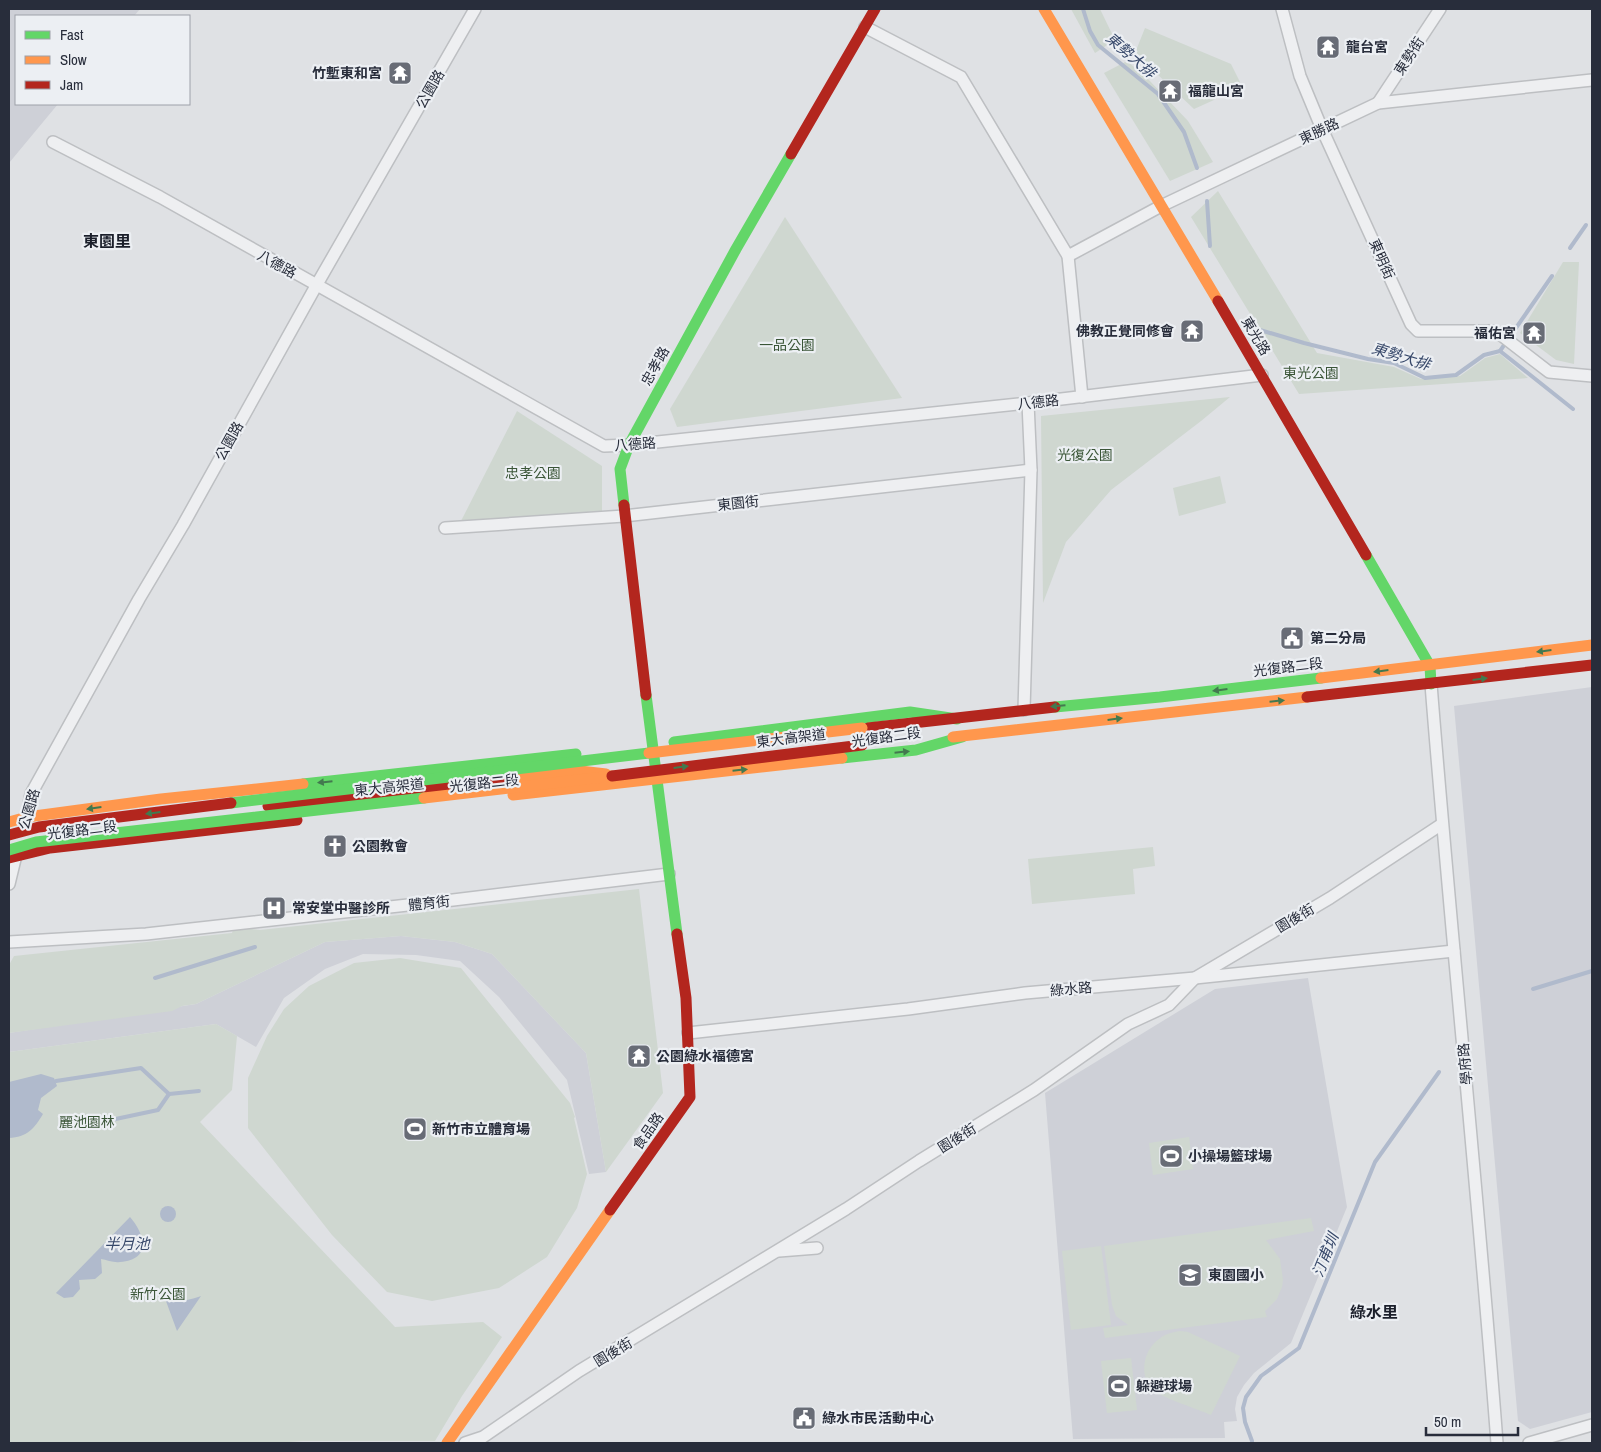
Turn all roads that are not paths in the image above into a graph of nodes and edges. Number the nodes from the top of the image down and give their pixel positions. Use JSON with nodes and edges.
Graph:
{"nodes":[{"id":1,"x":475,"y":9,"type":"edge"},
{"id":2,"x":875,"y":9,"type":"edge"},
{"id":3,"x":1044,"y":9,"type":"edge"},
{"id":4,"x":1282,"y":9,"type":"edge"},
{"id":5,"x":1440,"y":9,"type":"edge"},
{"id":6,"x":865,"y":27,"type":"junction"},
{"id":7,"x":1592,"y":80,"type":"edge"},
{"id":8,"x":1378,"y":104,"type":"junction"},
{"id":9,"x":1322,"y":130,"type":"junction"},
{"id":10,"x":53,"y":142,"type":"dead end"},
{"id":11,"x":1161,"y":206,"type":"junction"},
{"id":12,"x":1068,"y":256,"type":"junction"},
{"id":13,"x":316,"y":286,"type":"junction"},
{"id":14,"x":1262,"y":376,"type":"junction"},
{"id":15,"x":1592,"y":376,"type":"edge"},
{"id":16,"x":1082,"y":397,"type":"junction"},
{"id":17,"x":1028,"y":403,"type":"junction"},
{"id":18,"x":629,"y":445,"type":"junction"},
{"id":19,"x":1031,"y":470,"type":"junction"},
{"id":20,"x":624,"y":516,"type":"junction"},
{"id":21,"x":445,"y":528,"type":"dead end"},
{"id":22,"x":1592,"y":645,"type":"edge"},
{"id":23,"x":1592,"y":665,"type":"edge"},
{"id":24,"x":1430,"y":666,"type":"junction"},
{"id":25,"x":1431,"y":684,"type":"junction"},
{"id":26,"x":1024,"y":710,"type":"junction"},
{"id":27,"x":957,"y":719,"type":"junction"},
{"id":28,"x":862,"y":728,"type":"joint"},
{"id":29,"x":962,"y":737,"type":"junction"},
{"id":30,"x":652,"y":745,"type":"junction"},
{"id":31,"x":862,"y":745,"type":"joint"},
{"id":32,"x":657,"y":779,"type":"junction"},
{"id":33,"x":27,"y":817,"type":"junction"},
{"id":34,"x":9,"y":822,"type":"edge"},
{"id":35,"x":1442,"y":824,"type":"junction"},
{"id":36,"x":164,"y":827,"type":"junction"},
{"id":37,"x":9,"y":835,"type":"edge"},
{"id":38,"x":11,"y":854,"type":"edge"},
{"id":39,"x":669,"y":874,"type":"junction"},
{"id":40,"x":9,"y":884,"type":"edge"},
{"id":41,"x":9,"y":942,"type":"edge"},
{"id":42,"x":1454,"y":950,"type":"junction"},
{"id":43,"x":1195,"y":978,"type":"junction"},
{"id":44,"x":688,"y":1033,"type":"junction"},
{"id":45,"x":816,"y":1248,"type":"dead end"},
{"id":46,"x":777,"y":1251,"type":"junction"},
{"id":47,"x":1592,"y":1425,"type":"edge"},
{"id":48,"x":447,"y":1443,"type":"edge"},
{"id":49,"x":465,"y":1443,"type":"edge"},
{"id":50,"x":1497,"y":1443,"type":"edge"},
{"id":51,"x":1529,"y":1443,"type":"edge"}],
"edges":[{"from":1,"to":13,"type":"street","name":"公園路"},
{"from":2,"to":6,"type":"main road","name":"忠孝路"},
{"from":3,"to":11,"type":"main road","name":"東光路"},
{"from":4,"to":9,"type":"street","name":"東明街"},
{"from":5,"to":8,"type":"street","name":"東勢街"},
{"from":6,"to":12,"type":"street"},
{"from":6,"to":18,"type":"main road","name":"忠孝路"},
{"from":7,"to":8,"type":"street","name":"東勝路"},
{"from":8,"to":9,"type":"street","name":"東勝路"},
{"from":9,"to":11,"type":"street","name":"東勝路"},
{"from":9,"to":15,"type":"street","name":"東明街"},
{"from":10,"to":13,"type":"street","name":"八德路"},
{"from":11,"to":12,"type":"street","name":"東勝路"},
{"from":11,"to":14,"type":"main road","name":"東光路"},
{"from":12,"to":16,"type":"street"},
{"from":13,"to":18,"type":"street","name":"八德路"},
{"from":13,"to":33,"type":"street","name":"公園路"},
{"from":14,"to":16,"type":"street","name":"八德路"},
{"from":14,"to":24,"type":"main road","name":"東光路"},
{"from":16,"to":17,"type":"street","name":"八德路"},
{"from":17,"to":18,"type":"street","name":"八德路"},
{"from":17,"to":19,"type":"street"},
{"from":18,"to":20,"type":"main road","name":"忠孝路"},
{"from":19,"to":20,"type":"street","name":"東園街"},
{"from":19,"to":26,"type":"street"},
{"from":20,"to":21,"type":"street","name":"東園街"},
{"from":20,"to":30,"type":"main road","name":"忠孝路"},
{"from":22,"to":24,"type":"main road","name":"光復路二段","one_way":true},
{"from":25,"to":23,"type":"main road","name":"光復路二段","one_way":true},
{"from":24,"to":25,"type":"main road","name":"東光路"},
{"from":24,"to":26,"type":"main road","name":"光復路二段","one_way":true},
{"from":29,"to":25,"type":"main road","name":"光復路二段","one_way":true},
{"from":25,"to":35,"type":"street","name":"學府路"},
{"from":26,"to":27,"type":"main road","name":"光復路二段"},
{"from":27,"to":28,"type":"main road","name":"光復路二段"},
{"from":27,"to":30,"type":"main road","name":"光復路二段"},
{"from":28,"to":37,"type":"main road","name":"東大高架道","one_way":true,"bridge":true},
{"from":29,"to":31,"type":"main road","name":"光復路二段"},
{"from":32,"to":29,"type":"main road","name":"光復路二段","one_way":true},
{"from":30,"to":32,"type":"main road","name":"忠孝路"},
{"from":30,"to":33,"type":"main road","name":"光復路二段","one_way":true},
{"from":36,"to":31,"type":"main road","name":"東大高架道","one_way":true,"bridge":true},
{"from":32,"to":36,"type":"main road"},
{"from":32,"to":38,"type":"main road","name":"光復路二段"},
{"from":32,"to":39,"type":"main road","name":"食品路"},
{"from":33,"to":34,"type":"main road","name":"光復路二段"},
{"from":33,"to":38,"type":"street","name":"公園路"},
{"from":35,"to":42,"type":"street","name":"學府路"},
{"from":35,"to":43,"type":"street","name":"園後街"},
{"from":36,"to":38,"type":"main road","name":"東大高架道","bridge":true},
{"from":38,"to":40,"type":"street","name":"公園路"},
{"from":39,"to":41,"type":"street","name":"體育街"},
{"from":39,"to":44,"type":"main road","name":"食品路"},
{"from":42,"to":43,"type":"street","name":"綠水路"},
{"from":42,"to":50,"type":"street","name":"學府路"},
{"from":43,"to":44,"type":"street","name":"綠水路"},
{"from":43,"to":46,"type":"street","name":"園後街"},
{"from":44,"to":48,"type":"main road","name":"食品路"},
{"from":45,"to":46,"type":"street"},
{"from":46,"to":49,"type":"street","name":"園後街"},
{"from":47,"to":51,"type":"street"}]}
